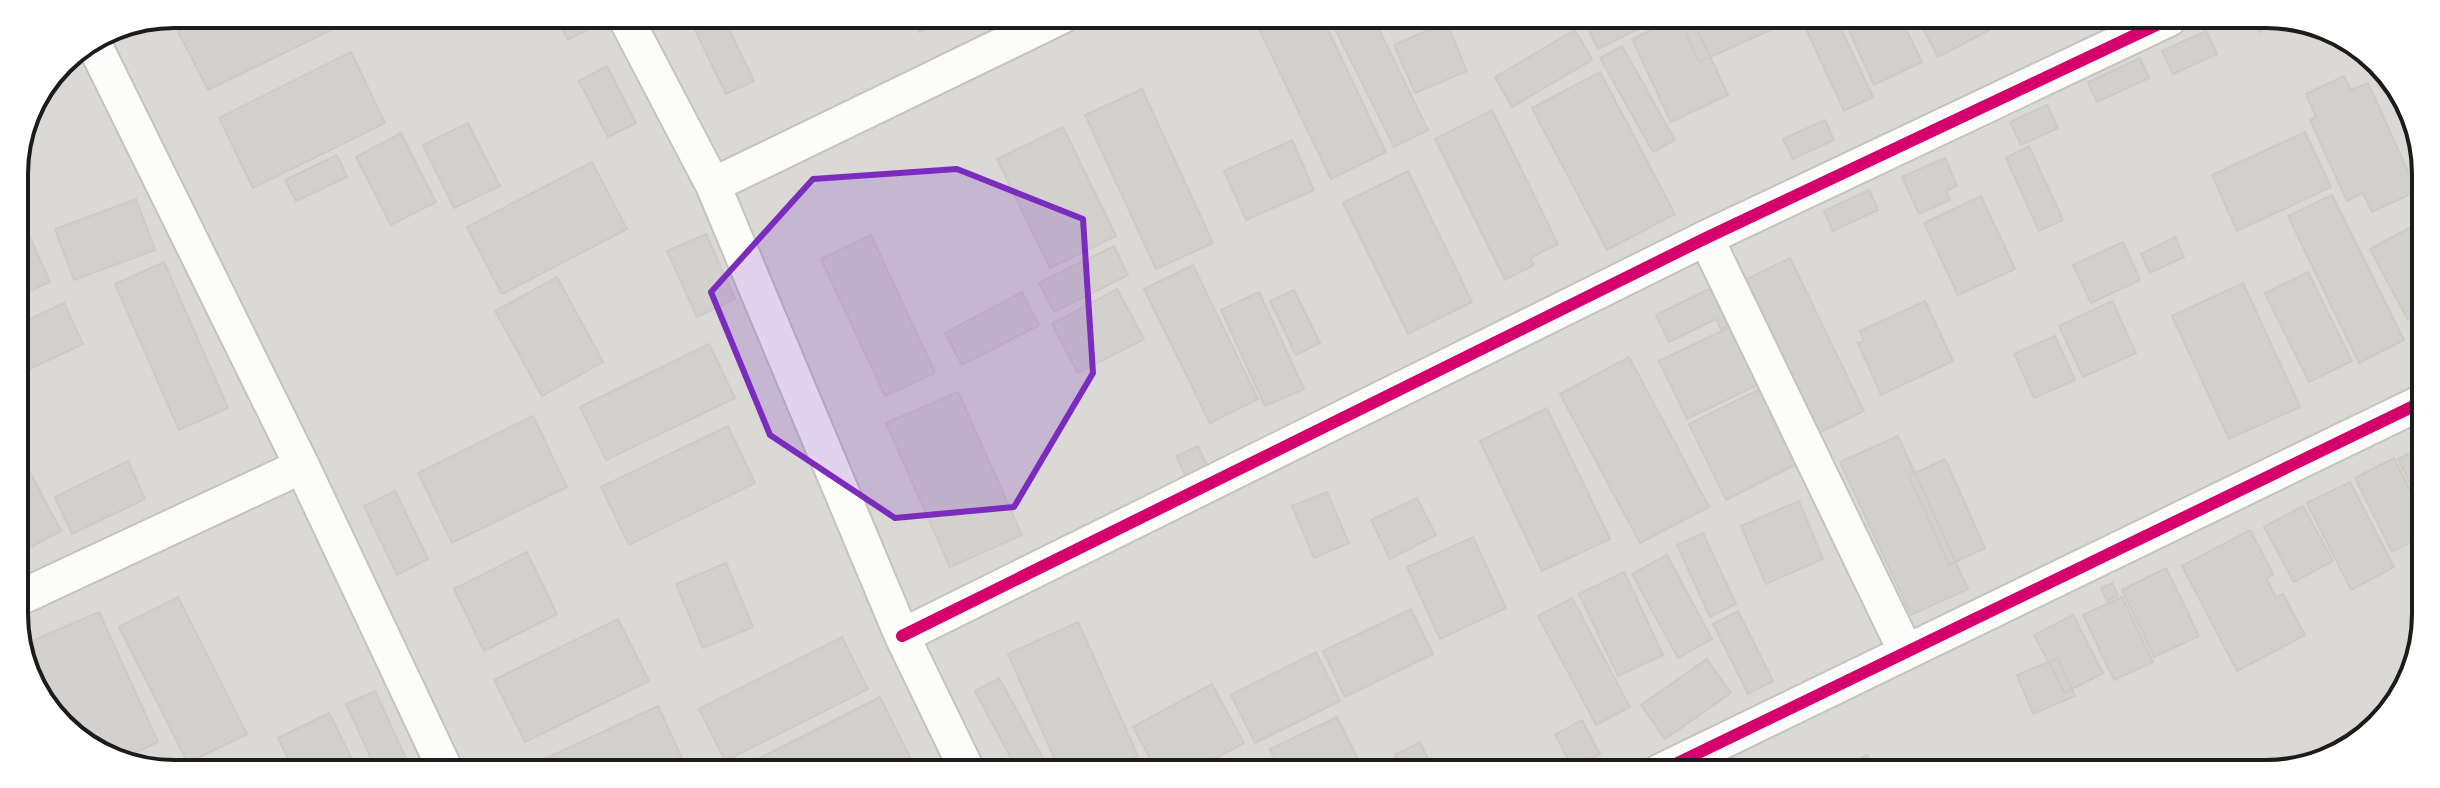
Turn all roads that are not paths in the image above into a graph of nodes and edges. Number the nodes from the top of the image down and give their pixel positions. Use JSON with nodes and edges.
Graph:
{"nodes":[{"id":1,"x":631,"y":28,"type":"edge"},
{"id":2,"x":1037,"y":28,"type":"edge"},
{"id":3,"x":2150,"y":28,"type":"edge"},
{"id":4,"x":97,"y":50,"type":"edge"},
{"id":5,"x":713,"y":185,"type":"junction"},
{"id":6,"x":1706,"y":238,"type":"junction"},
{"id":7,"x":2412,"y":407,"type":"edge"},
{"id":8,"x":302,"y":466,"type":"junction"},
{"id":9,"x":28,"y":594,"type":"edge"},
{"id":10,"x":902,"y":636,"type":"junction"},
{"id":11,"x":1905,"y":650,"type":"junction"},
{"id":12,"x":441,"y":760,"type":"edge"},
{"id":13,"x":962,"y":760,"type":"edge"},
{"id":14,"x":1683,"y":760,"type":"edge"}],
"edges":[{"from":1,"to":5,"type":"street"},
{"from":2,"to":5,"type":"street"},
{"from":3,"to":6,"type":"street"},
{"from":4,"to":8,"type":"street"},
{"from":5,"to":10,"type":"street"},
{"from":6,"to":10,"type":"street"},
{"from":6,"to":11,"type":"street"},
{"from":7,"to":11,"type":"street"},
{"from":8,"to":9,"type":"street"},
{"from":8,"to":12,"type":"street"},
{"from":10,"to":13,"type":"street"},
{"from":11,"to":14,"type":"street"}]}
